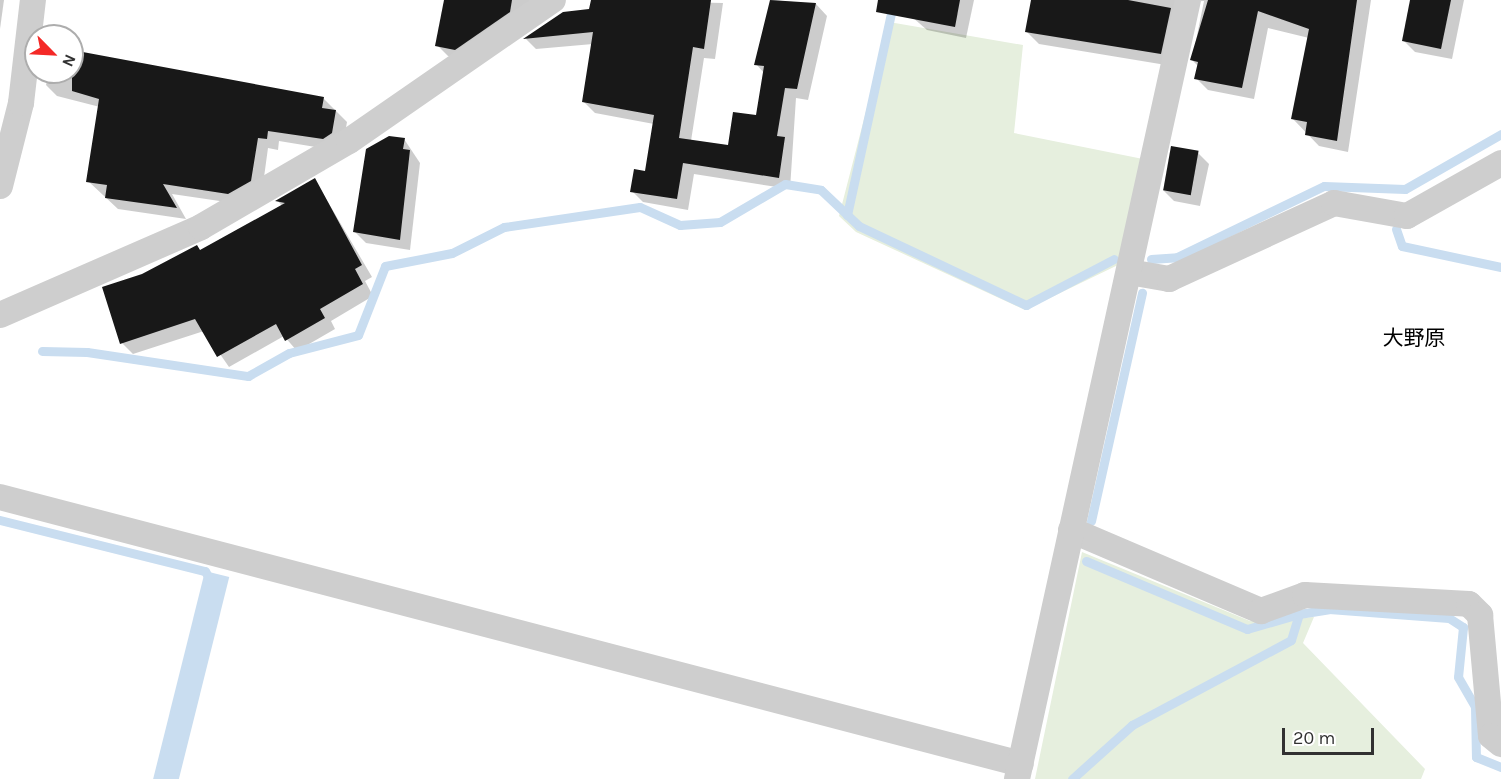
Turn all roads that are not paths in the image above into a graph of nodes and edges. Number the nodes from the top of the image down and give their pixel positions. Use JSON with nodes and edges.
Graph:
{"nodes":[{"id":1,"x":33,"y":0,"type":"edge"},
{"id":2,"x":553,"y":0,"type":"edge"},
{"id":3,"x":1188,"y":0,"type":"edge"},
{"id":4,"x":1501,"y":163,"type":"edge"},
{"id":5,"x":0,"y":186,"type":"edge"},
{"id":6,"x":1129,"y":273,"type":"junction"},
{"id":7,"x":0,"y":315,"type":"edge"},
{"id":8,"x":0,"y":497,"type":"edge"},
{"id":9,"x":1071,"y":530,"type":"junction"},
{"id":10,"x":1501,"y":744,"type":"edge"},
{"id":11,"x":1019,"y":771,"type":"edge"}],
"edges":[{"from":1,"to":5,"type":"street"},
{"from":2,"to":7,"type":"street"},
{"from":3,"to":6,"type":"street"},
{"from":4,"to":6,"type":"street"},
{"from":6,"to":9,"type":"street"},
{"from":8,"to":11,"type":"street"},
{"from":9,"to":10,"type":"street"},
{"from":9,"to":11,"type":"street"}]}
